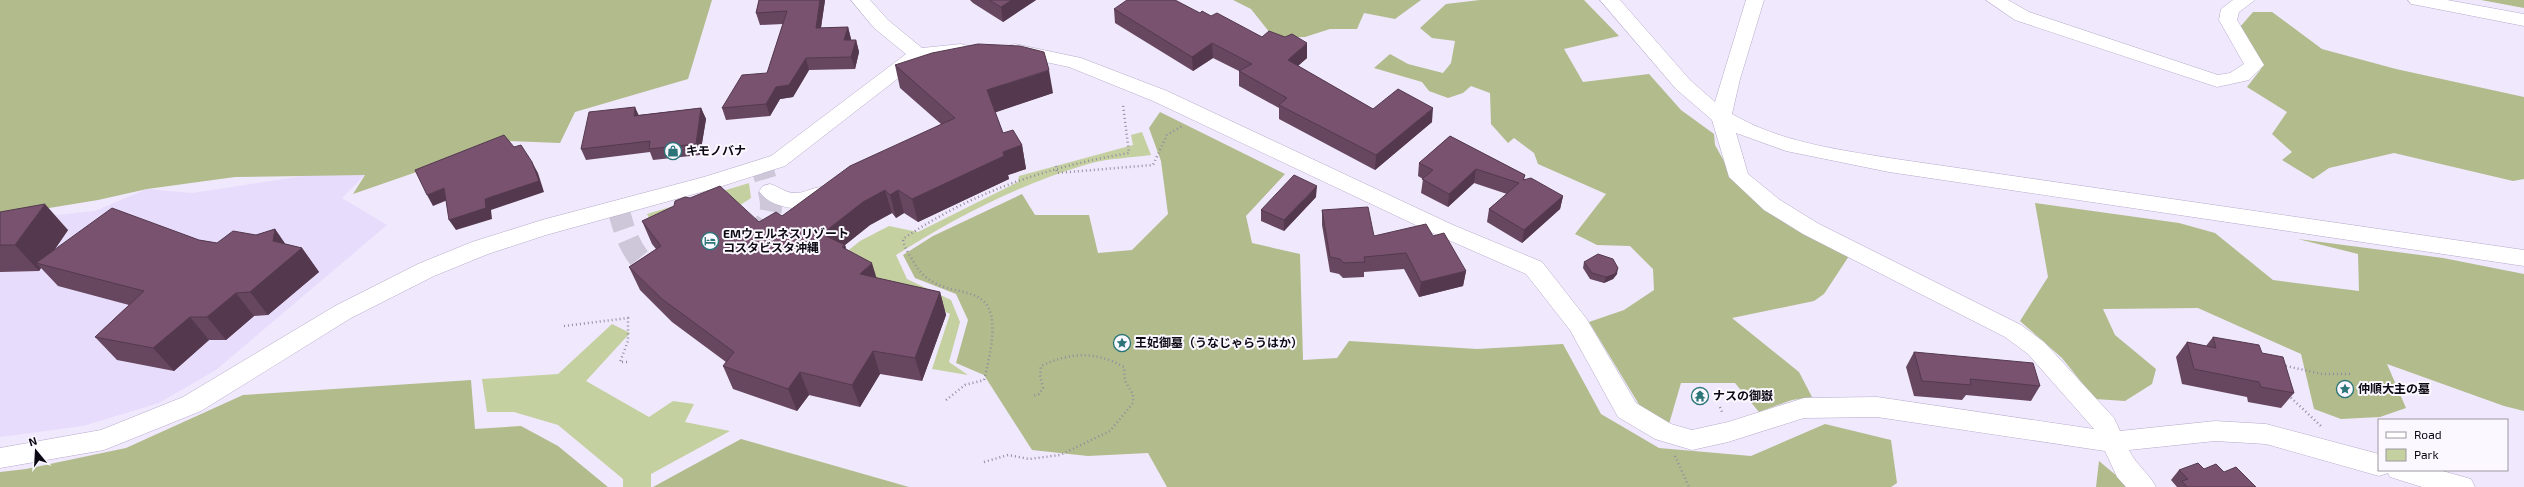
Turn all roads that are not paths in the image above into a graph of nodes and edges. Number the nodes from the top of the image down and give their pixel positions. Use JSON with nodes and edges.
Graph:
{"nodes":[{"id":1,"x":860,"y":0,"type":"edge"},
{"id":2,"x":1609,"y":0,"type":"edge"},
{"id":3,"x":1755,"y":0,"type":"edge"},
{"id":4,"x":1995,"y":0,"type":"edge"},
{"id":5,"x":2246,"y":0,"type":"edge"},
{"id":6,"x":2417,"y":0,"type":"edge"},
{"id":7,"x":2524,"y":20,"type":"edge"},
{"id":8,"x":918,"y":54,"type":"junction"},
{"id":9,"x":1721,"y":116,"type":"junction"},
{"id":10,"x":770,"y":191,"type":"dead end"},
{"id":11,"x":821,"y":193,"type":"edge"},
{"id":12,"x":2524,"y":258,"type":"edge"},
{"id":13,"x":2112,"y":442,"type":"junction"},
{"id":14,"x":0,"y":458,"type":"edge"},
{"id":15,"x":2378,"y":465,"type":"edge"},
{"id":16,"x":2403,"y":471,"type":"edge"},
{"id":17,"x":2143,"y":487,"type":"edge"},
{"id":18,"x":2462,"y":487,"type":"edge"}],
"edges":[{"from":1,"to":8,"type":"street"},
{"from":2,"to":9,"type":"street"},
{"from":3,"to":9,"type":"street"},
{"from":4,"to":5,"type":"street"},
{"from":6,"to":7,"type":"street"},
{"from":8,"to":13,"type":"street"},
{"from":8,"to":14,"type":"street"},
{"from":9,"to":12,"type":"street"},
{"from":9,"to":13,"type":"street"},
{"from":10,"to":11,"type":"street"},
{"from":13,"to":15,"type":"street"},
{"from":13,"to":17,"type":"street"},
{"from":16,"to":18,"type":"street"}]}
